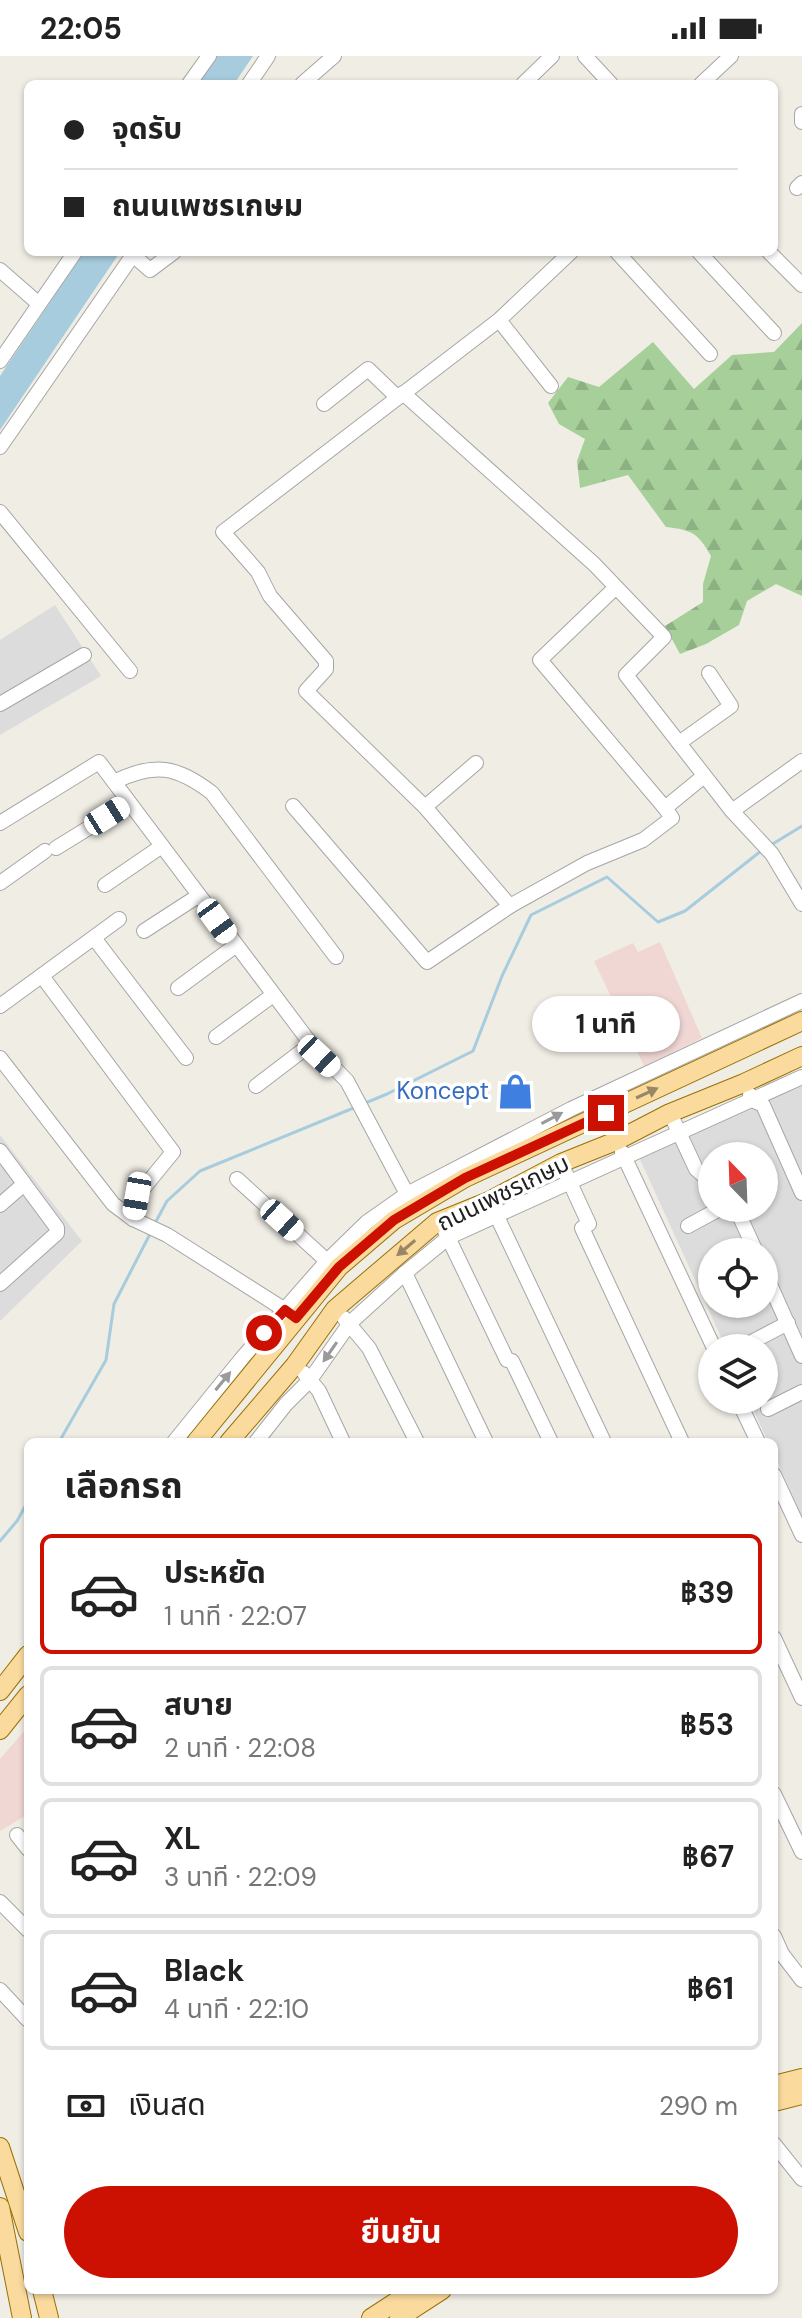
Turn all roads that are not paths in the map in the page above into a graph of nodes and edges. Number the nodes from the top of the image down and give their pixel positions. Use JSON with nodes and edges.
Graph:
{"nodes":[{"id":1,"x":209,"y":56,"type":"edge"},
{"id":2,"x":268,"y":56,"type":"edge"},
{"id":3,"x":334,"y":56,"type":"edge"},
{"id":4,"x":552,"y":56,"type":"edge"},
{"id":5,"x":585,"y":56,"type":"edge"},
{"id":6,"x":731,"y":56,"type":"edge"},
{"id":7,"x":192,"y":80,"type":"edge"},
{"id":8,"x":252,"y":80,"type":"edge"},
{"id":9,"x":307,"y":80,"type":"edge"},
{"id":10,"x":527,"y":80,"type":"edge"},
{"id":11,"x":607,"y":80,"type":"edge"},
{"id":12,"x":705,"y":80,"type":"edge"},
{"id":13,"x":802,"y":114,"type":"edge"},
{"id":14,"x":802,"y":122,"type":"edge"},
{"id":15,"x":72,"y":256,"type":"edge"},
{"id":16,"x":132,"y":256,"type":"edge"},
{"id":17,"x":137,"y":256,"type":"edge"},
{"id":18,"x":169,"y":256,"type":"edge"},
{"id":19,"x":567,"y":256,"type":"edge"},
{"id":20,"x":621,"y":256,"type":"edge"},
{"id":21,"x":703,"y":256,"type":"edge"},
{"id":22,"x":773,"y":256,"type":"edge"},
{"id":23,"x":0,"y":270,"type":"edge"},
{"id":24,"x":802,"y":285,"type":"edge"},
{"id":25,"x":39,"y":304,"type":"junction"},
{"id":26,"x":499,"y":320,"type":"junction"},
{"id":27,"x":774,"y":333,"type":"dead end"},
{"id":28,"x":710,"y":354,"type":"dead end"},
{"id":29,"x":0,"y":361,"type":"edge"},
{"id":30,"x":551,"y":386,"type":"dead end"},
{"id":31,"x":400,"y":395,"type":"junction"},
{"id":32,"x":324,"y":404,"type":"dead end"},
{"id":33,"x":0,"y":447,"type":"edge"},
{"id":34,"x":0,"y":512,"type":"edge"},
{"id":35,"x":615,"y":588,"type":"junction"},
{"id":36,"x":84,"y":655,"type":"dead end"},
{"id":37,"x":130,"y":671,"type":"dead end"},
{"id":38,"x":709,"y":673,"type":"dead end"},
{"id":39,"x":0,"y":704,"type":"edge"},
{"id":40,"x":679,"y":743,"type":"junction"},
{"id":41,"x":802,"y":761,"type":"edge"},
{"id":42,"x":476,"y":763,"type":"dead end"},
{"id":43,"x":704,"y":776,"type":"junction"},
{"id":44,"x":114,"y":782,"type":"junction"},
{"id":45,"x":129,"y":803,"type":"junction"},
{"id":46,"x":293,"y":806,"type":"dead end"},
{"id":47,"x":425,"y":807,"type":"junction"},
{"id":48,"x":665,"y":808,"type":"junction"},
{"id":49,"x":732,"y":811,"type":"junction"},
{"id":50,"x":0,"y":823,"type":"edge"},
{"id":51,"x":162,"y":846,"type":"junction"},
{"id":52,"x":0,"y":883,"type":"edge"},
{"id":53,"x":105,"y":885,"type":"dead end"},
{"id":54,"x":198,"y":896,"type":"junction"},
{"id":55,"x":802,"y":904,"type":"edge"},
{"id":56,"x":510,"y":906,"type":"junction"},
{"id":57,"x":119,"y":919,"type":"dead end"},
{"id":58,"x":144,"y":931,"type":"dead end"},
{"id":59,"x":94,"y":938,"type":"junction"},
{"id":60,"x":235,"y":946,"type":"junction"},
{"id":61,"x":336,"y":957,"type":"dead end"},
{"id":62,"x":42,"y":976,"type":"junction"},
{"id":63,"x":178,"y":988,"type":"dead end"},
{"id":64,"x":273,"y":995,"type":"junction"},
{"id":65,"x":802,"y":1001,"type":"edge"},
{"id":66,"x":0,"y":1006,"type":"edge"},
{"id":67,"x":802,"y":1021,"type":"edge"},
{"id":68,"x":216,"y":1037,"type":"dead end"},
{"id":69,"x":311,"y":1044,"type":"junction"},
{"id":70,"x":802,"y":1056,"type":"edge"},
{"id":71,"x":0,"y":1058,"type":"edge"},
{"id":72,"x":186,"y":1058,"type":"dead end"},
{"id":73,"x":802,"y":1077,"type":"edge"},
{"id":74,"x":256,"y":1086,"type":"dead end"},
{"id":75,"x":748,"y":1092,"type":"junction"},
{"id":76,"x":670,"y":1113,"type":"junction"},
{"id":77,"x":679,"y":1132,"type":"junction"},
{"id":78,"x":620,"y":1150,"type":"junction"},
{"id":79,"x":0,"y":1151,"type":"edge"},
{"id":80,"x":561,"y":1163,"type":"junction"},
{"id":81,"x":698,"y":1171,"type":"edge"},
{"id":82,"x":462,"y":1173,"type":"junction"},
{"id":83,"x":237,"y":1179,"type":"dead end"},
{"id":84,"x":570,"y":1183,"type":"junction"},
{"id":85,"x":24,"y":1184,"type":"junction"},
{"id":86,"x":802,"y":1193,"type":"edge"},
{"id":87,"x":407,"y":1194,"type":"junction"},
{"id":88,"x":0,"y":1205,"type":"edge"},
{"id":89,"x":493,"y":1208,"type":"junction"},
{"id":90,"x":133,"y":1219,"type":"junction"},
{"id":91,"x":698,"y":1221,"type":"edge"},
{"id":92,"x":437,"y":1222,"type":"junction"},
{"id":93,"x":688,"y":1226,"type":"dead end"},
{"id":94,"x":449,"y":1237,"type":"junction"},
{"id":95,"x":327,"y":1261,"type":"junction"},
{"id":96,"x":405,"y":1273,"type":"junction"},
{"id":97,"x":0,"y":1284,"type":"edge"},
{"id":98,"x":778,"y":1301,"type":"edge"},
{"id":99,"x":335,"y":1309,"type":"junction"},
{"id":100,"x":291,"y":1314,"type":"junction"},
{"id":101,"x":350,"y":1323,"type":"junction"},
{"id":102,"x":788,"y":1323,"type":"junction"},
{"id":103,"x":707,"y":1334,"type":"edge"},
{"id":104,"x":767,"y":1334,"type":"edge"},
{"id":105,"x":802,"y":1356,"type":"edge"},
{"id":106,"x":295,"y":1365,"type":"junction"},
{"id":107,"x":310,"y":1380,"type":"junction"},
{"id":108,"x":802,"y":1392,"type":"edge"},
{"id":109,"x":778,"y":1404,"type":"edge"},
{"id":110,"x":251,"y":1414,"type":"junction"},
{"id":111,"x":745,"y":1414,"type":"edge"},
{"id":112,"x":177,"y":1438,"type":"edge"},
{"id":113,"x":199,"y":1438,"type":"edge"},
{"id":114,"x":232,"y":1438,"type":"edge"},
{"id":115,"x":260,"y":1438,"type":"edge"},
{"id":116,"x":341,"y":1438,"type":"edge"},
{"id":117,"x":415,"y":1438,"type":"edge"},
{"id":118,"x":484,"y":1438,"type":"edge"},
{"id":119,"x":549,"y":1438,"type":"edge"},
{"id":120,"x":602,"y":1438,"type":"edge"},
{"id":121,"x":680,"y":1438,"type":"edge"},
{"id":122,"x":756,"y":1438,"type":"edge"},
{"id":123,"x":778,"y":1484,"type":"edge"},
{"id":124,"x":802,"y":1535,"type":"edge"},
{"id":125,"x":778,"y":1647,"type":"edge"},
{"id":126,"x":24,"y":1660,"type":"edge"},
{"id":127,"x":0,"y":1691,"type":"edge"},
{"id":128,"x":802,"y":1698,"type":"edge"},
{"id":129,"x":24,"y":1700,"type":"edge"},
{"id":130,"x":0,"y":1730,"type":"edge"},
{"id":131,"x":778,"y":1802,"type":"edge"},
{"id":132,"x":17,"y":1835,"type":"dead end"},
{"id":133,"x":24,"y":1844,"type":"edge"},
{"id":134,"x":802,"y":1852,"type":"edge"},
{"id":135,"x":0,"y":1902,"type":"edge"},
{"id":136,"x":24,"y":1926,"type":"edge"},
{"id":137,"x":778,"y":1945,"type":"edge"},
{"id":138,"x":802,"y":1980,"type":"edge"},
{"id":139,"x":0,"y":1990,"type":"edge"},
{"id":140,"x":24,"y":2016,"type":"edge"},
{"id":141,"x":802,"y":2078,"type":"edge"},
{"id":142,"x":778,"y":2084,"type":"edge"},
{"id":143,"x":802,"y":2095,"type":"edge"},
{"id":144,"x":778,"y":2101,"type":"edge"},
{"id":145,"x":0,"y":2147,"type":"edge"},
{"id":146,"x":778,"y":2149,"type":"edge"},
{"id":147,"x":802,"y":2179,"type":"edge"},
{"id":148,"x":0,"y":2207,"type":"edge"},
{"id":149,"x":24,"y":2220,"type":"edge"},
{"id":150,"x":43,"y":2294,"type":"edge"},
{"id":151,"x":408,"y":2294,"type":"edge"},
{"id":152,"x":436,"y":2294,"type":"edge"},
{"id":153,"x":22,"y":2318,"type":"edge"},
{"id":154,"x":49,"y":2318,"type":"edge"},
{"id":155,"x":371,"y":2318,"type":"edge"},
{"id":156,"x":399,"y":2318,"type":"edge"}],
"edges":[{"from":1,"to":7,"type":"street"},
{"from":2,"to":8,"type":"street"},
{"from":3,"to":9,"type":"street"},
{"from":4,"to":10,"type":"street"},
{"from":5,"to":11,"type":"street"},
{"from":6,"to":12,"type":"street"},
{"from":13,"to":14,"type":"street"},
{"from":15,"to":25,"type":"street"},
{"from":16,"to":33,"type":"street"},
{"from":17,"to":18,"type":"street"},
{"from":19,"to":26,"type":"street"},
{"from":20,"to":28,"type":"street"},
{"from":21,"to":27,"type":"street"},
{"from":22,"to":24,"type":"street"},
{"from":23,"to":25,"type":"street"},
{"from":25,"to":29,"type":"street"},
{"from":26,"to":30,"type":"street"},
{"from":26,"to":31,"type":"street"},
{"from":31,"to":32,"type":"street"},
{"from":31,"to":35,"type":"street"},
{"from":31,"to":47,"type":"street"},
{"from":34,"to":37,"type":"street"},
{"from":35,"to":40,"type":"street"},
{"from":35,"to":48,"type":"street"},
{"from":36,"to":39,"type":"street"},
{"from":38,"to":40,"type":"street"},
{"from":40,"to":43,"type":"street"},
{"from":41,"to":49,"type":"street"},
{"from":42,"to":47,"type":"street"},
{"from":43,"to":48,"type":"street"},
{"from":43,"to":49,"type":"street"},
{"from":44,"to":45,"type":"street"},
{"from":44,"to":50,"type":"street"},
{"from":44,"to":61,"type":"street"},
{"from":45,"to":51,"type":"street"},
{"from":45,"to":52,"type":"street"},
{"from":46,"to":56,"type":"street"},
{"from":47,"to":56,"type":"street"},
{"from":48,"to":56,"type":"street"},
{"from":49,"to":55,"type":"street"},
{"from":51,"to":53,"type":"street"},
{"from":51,"to":54,"type":"street"},
{"from":54,"to":58,"type":"street"},
{"from":54,"to":60,"type":"street"},
{"from":57,"to":59,"type":"street"},
{"from":59,"to":62,"type":"street"},
{"from":59,"to":72,"type":"street"},
{"from":60,"to":63,"type":"street"},
{"from":60,"to":64,"type":"street"},
{"from":62,"to":66,"type":"street"},
{"from":62,"to":90,"type":"street"},
{"from":64,"to":68,"type":"street"},
{"from":64,"to":69,"type":"street"},
{"from":82,"to":65,"type":"street","one_way":true},
{"from":82,"to":67,"type":"main road","name":"ถนนเพชรเกษม","one_way":true},
{"from":69,"to":74,"type":"street"},
{"from":69,"to":87,"type":"street"},
{"from":70,"to":75,"type":"main road","name":"ถนนเพชรเกษม"},
{"from":71,"to":90,"type":"street"},
{"from":73,"to":75,"type":"street"},
{"from":75,"to":76,"type":"main road","name":"ถนนเพชรเกษม"},
{"from":75,"to":77,"type":"street"},
{"from":75,"to":86,"type":"street"},
{"from":76,"to":77,"type":"street"},
{"from":76,"to":78,"type":"main road","name":"ถนนเพชรเกษม"},
{"from":77,"to":78,"type":"street"},
{"from":77,"to":81,"type":"street"},
{"from":78,"to":80,"type":"main road","name":"ถนนเพชรเกษม"},
{"from":78,"to":84,"type":"street"},
{"from":78,"to":103,"type":"street"},
{"from":79,"to":85,"type":"street"},
{"from":80,"to":84,"type":"street"},
{"from":80,"to":89,"type":"main road","name":"ถนนเพชรเกษม"},
{"from":82,"to":87,"type":"street"},
{"from":82,"to":100,"type":"main road","name":"ถนนเพชรเกษม"},
{"from":83,"to":95,"type":"street"},
{"from":84,"to":89,"type":"street"},
{"from":84,"to":121,"type":"street"},
{"from":85,"to":88,"type":"street"},
{"from":85,"to":97,"type":"street"},
{"from":87,"to":95,"type":"street"},
{"from":89,"to":92,"type":"main road","name":"ถนนเพชรเกษม"},
{"from":89,"to":94,"type":"street"},
{"from":89,"to":120,"type":"street"},
{"from":90,"to":100,"type":"street"},
{"from":91,"to":93,"type":"street"},
{"from":92,"to":94,"type":"street"},
{"from":92,"to":99,"type":"main road","name":"ถนนเพชรเกษม","one_way":true},
{"from":94,"to":96,"type":"street"},
{"from":94,"to":119,"type":"street"},
{"from":95,"to":100,"type":"street"},
{"from":96,"to":101,"type":"street"},
{"from":96,"to":118,"type":"street"},
{"from":98,"to":102,"type":"street"},
{"from":99,"to":101,"type":"street"},
{"from":99,"to":106,"type":"main road","name":"ถนนเพชรเกษม"},
{"from":112,"to":100,"type":"street","one_way":true},
{"from":100,"to":113,"type":"main road","name":"ถนนเพชรเกษม"},
{"from":101,"to":107,"type":"street","one_way":true},
{"from":101,"to":117,"type":"street"},
{"from":102,"to":104,"type":"street"},
{"from":102,"to":105,"type":"street"},
{"from":106,"to":107,"type":"street"},
{"from":106,"to":110,"type":"main road","name":"ถนนเพชรเกษม"},
{"from":107,"to":115,"type":"street"},
{"from":107,"to":116,"type":"street"},
{"from":108,"to":109,"type":"street"},
{"from":110,"to":114,"type":"main road","name":"ถนนเพชรเกษม"},
{"from":110,"to":115,"type":"street"},
{"from":111,"to":122,"type":"street"},
{"from":123,"to":124,"type":"street"},
{"from":125,"to":128,"type":"street"},
{"from":126,"to":127,"type":"main road"},
{"from":129,"to":130,"type":"main road"},
{"from":131,"to":134,"type":"street"},
{"from":132,"to":133,"type":"street"},
{"from":135,"to":136,"type":"street"},
{"from":137,"to":138,"type":"street"},
{"from":139,"to":140,"type":"street"},
{"from":141,"to":142,"type":"main road"},
{"from":143,"to":144,"type":"main road"},
{"from":145,"to":149,"type":"main road"},
{"from":146,"to":147,"type":"street"},
{"from":148,"to":153,"type":"main road"},
{"from":150,"to":154,"type":"main road"},
{"from":151,"to":155,"type":"main road"},
{"from":152,"to":156,"type":"main road"}]}
